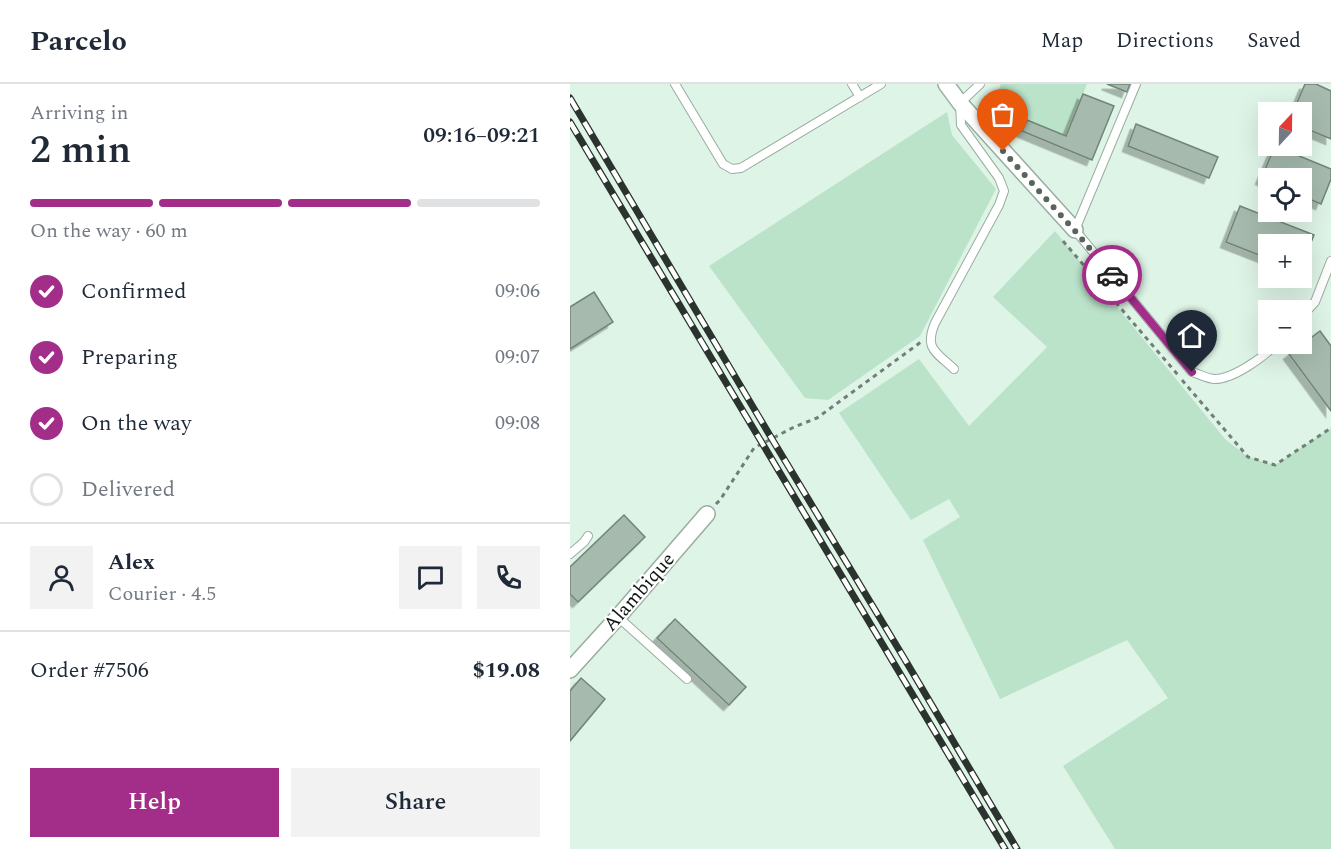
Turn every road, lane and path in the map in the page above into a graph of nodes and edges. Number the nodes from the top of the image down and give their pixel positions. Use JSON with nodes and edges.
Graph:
{"nodes":[{"id":1,"x":675,"y":84,"type":"edge"},
{"id":2,"x":852,"y":84,"type":"edge"},
{"id":3,"x":881,"y":84,"type":"edge"},
{"id":4,"x":946,"y":84,"type":"edge"},
{"id":5,"x":980,"y":84,"type":"edge"},
{"id":6,"x":1136,"y":84,"type":"edge"},
{"id":7,"x":860,"y":97,"type":"junction"},
{"id":8,"x":960,"y":104,"type":"junction"},
{"id":9,"x":1075,"y":231,"type":"junction"},
{"id":10,"x":1331,"y":261,"type":"edge"},
{"id":11,"x":1312,"y":305,"type":"edge"},
{"id":12,"x":929,"y":336,"type":"junction"},
{"id":13,"x":1266,"y":354,"type":"edge"},
{"id":14,"x":954,"y":369,"type":"dead end"},
{"id":15,"x":707,"y":514,"type":"joint"},
{"id":16,"x":588,"y":536,"type":"dead end"},
{"id":17,"x":570,"y":554,"type":"edge"},
{"id":18,"x":618,"y":617,"type":"junction"},
{"id":19,"x":570,"y":670,"type":"edge"},
{"id":20,"x":687,"y":679,"type":"dead end"}],
"edges":[{"from":1,"to":7,"type":"lane"},
{"from":2,"to":7,"type":"lane"},
{"from":3,"to":7,"type":"lane"},
{"from":4,"to":8,"type":"street"},
{"from":5,"to":8,"type":"lane"},
{"from":6,"to":9,"type":"lane"},
{"from":8,"to":9,"type":"street"},
{"from":8,"to":12,"type":"lane"},
{"from":9,"to":13,"type":"lane"},
{"from":10,"to":11,"type":"lane"},
{"from":12,"to":14,"type":"lane"},
{"from":12,"to":15,"type":"path"},
{"from":15,"to":18,"type":"street","name":"Alambique"},
{"from":16,"to":17,"type":"lane"},
{"from":18,"to":19,"type":"street","name":"Alambique"},
{"from":18,"to":20,"type":"lane"}]}
